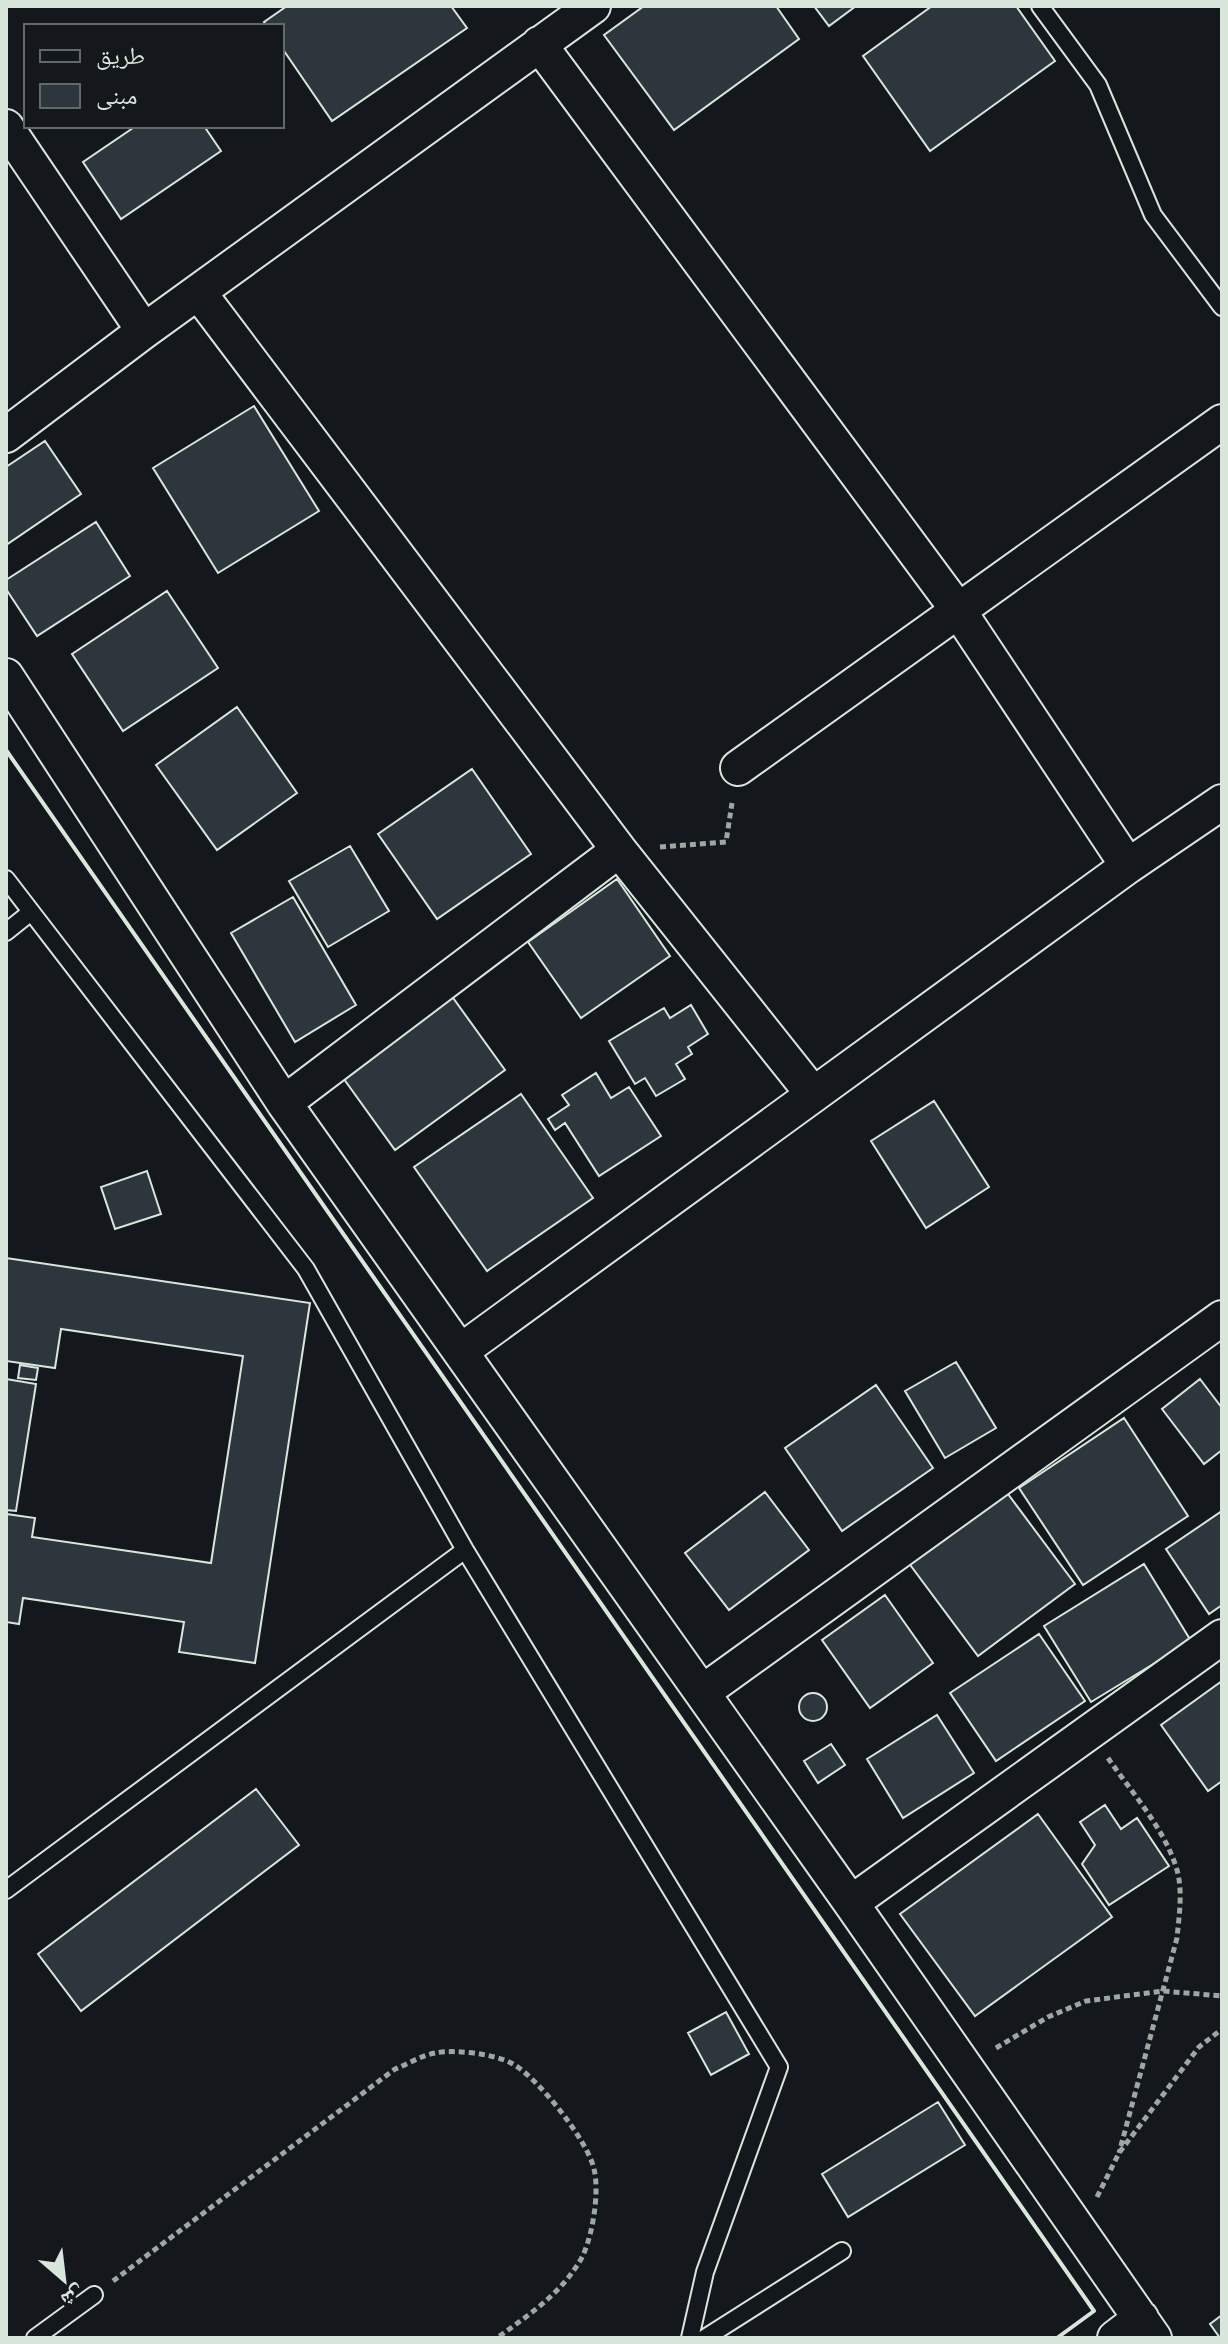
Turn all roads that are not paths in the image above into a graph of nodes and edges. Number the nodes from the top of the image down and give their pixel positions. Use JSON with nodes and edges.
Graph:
{"nodes":[{"id":1,"x":593,"y":6,"type":"edge"},
{"id":2,"x":1040,"y":6,"type":"edge"},
{"id":3,"x":539,"y":44,"type":"junction"},
{"id":4,"x":6,"y":127,"type":"edge"},
{"id":5,"x":199,"y":293,"type":"junction"},
{"id":6,"x":1222,"y":307,"type":"edge"},
{"id":7,"x":144,"y":331,"type":"junction"},
{"id":8,"x":1222,"y":422,"type":"edge"},
{"id":9,"x":6,"y":435,"type":"edge"},
{"id":10,"x":958,"y":610,"type":"junction"},
{"id":11,"x":6,"y":676,"type":"edge"},
{"id":12,"x":738,"y":768,"type":"road end"},
{"id":13,"x":1222,"y":802,"type":"edge"},
{"id":14,"x":619,"y":850,"type":"junction"},
{"id":15,"x":1128,"y":866,"type":"junction"},
{"id":16,"x":6,"y":879,"type":"edge"},
{"id":17,"x":31,"y":912,"type":"junction"},
{"id":18,"x":6,"y":932,"type":"edge"},
{"id":19,"x":813,"y":1094,"type":"junction"},
{"id":20,"x":284,"y":1103,"type":"junction"},
{"id":21,"x":1222,"y":1318,"type":"edge"},
{"id":22,"x":461,"y":1351,"type":"junction"},
{"id":23,"x":465,"y":1550,"type":"junction"},
{"id":24,"x":1222,"y":1637,"type":"edge"},
{"id":25,"x":703,"y":1692,"type":"junction"},
{"id":26,"x":6,"y":1890,"type":"edge"},
{"id":27,"x":851,"y":1903,"type":"junction"},
{"id":28,"x":842,"y":2251,"type":"dead end"},
{"id":29,"x":94,"y":2295,"type":"road end"},
{"id":30,"x":1137,"y":2331,"type":"edge"},
{"id":31,"x":35,"y":2338,"type":"edge"},
{"id":32,"x":690,"y":2338,"type":"edge"},
{"id":33,"x":705,"y":2338,"type":"edge"}],
"edges":[{"from":1,"to":3,"type":"street"},
{"from":2,"to":6,"type":"lane"},
{"from":3,"to":5,"type":"street"},
{"from":3,"to":10,"type":"street"},
{"from":4,"to":7,"type":"street"},
{"from":5,"to":7,"type":"street"},
{"from":5,"to":14,"type":"street"},
{"from":7,"to":9,"type":"street"},
{"from":8,"to":10,"type":"street"},
{"from":10,"to":12,"type":"street"},
{"from":10,"to":15,"type":"street"},
{"from":11,"to":20,"type":"street"},
{"from":13,"to":15,"type":"street"},
{"from":14,"to":19,"type":"street"},
{"from":14,"to":20,"type":"street"},
{"from":15,"to":19,"type":"street"},
{"from":16,"to":17,"type":"lane"},
{"from":17,"to":18,"type":"lane"},
{"from":17,"to":23,"type":"lane"},
{"from":19,"to":22,"type":"street"},
{"from":20,"to":22,"type":"street"},
{"from":21,"to":25,"type":"street"},
{"from":22,"to":25,"type":"street"},
{"from":23,"to":26,"type":"lane"},
{"from":23,"to":32,"type":"lane"},
{"from":24,"to":27,"type":"street"},
{"from":25,"to":27,"type":"street"},
{"from":27,"to":30,"type":"street"},
{"from":28,"to":33,"type":"lane"},
{"from":29,"to":31,"type":"lane"}]}
